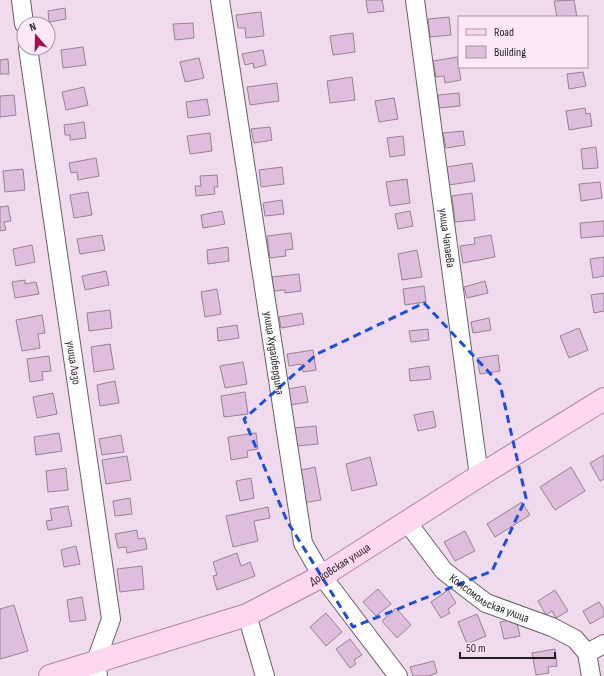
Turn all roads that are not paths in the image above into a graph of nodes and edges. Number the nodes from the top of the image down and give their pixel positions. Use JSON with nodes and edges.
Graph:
{"nodes":[{"id":1,"x":21,"y":0,"type":"edge"},
{"id":2,"x":220,"y":0,"type":"edge"},
{"id":3,"x":415,"y":0,"type":"edge"},
{"id":4,"x":23,"y":16,"type":"edge"},
{"id":5,"x":29,"y":56,"type":"edge"},
{"id":6,"x":604,"y":399,"type":"edge"},
{"id":7,"x":479,"y":476,"type":"junction"},
{"id":8,"x":407,"y":522,"type":"junction"},
{"id":9,"x":322,"y":576,"type":"junction"},
{"id":10,"x":248,"y":615,"type":"junction"},
{"id":11,"x":604,"y":644,"type":"edge"},
{"id":12,"x":587,"y":653,"type":"junction"},
{"id":13,"x":97,"y":669,"type":"edge"},
{"id":14,"x":50,"y":676,"type":"edge"},
{"id":15,"x":265,"y":676,"type":"edge"},
{"id":16,"x":398,"y":676,"type":"edge"},
{"id":17,"x":591,"y":676,"type":"edge"}],
"edges":[{"from":1,"to":4,"type":"street"},
{"from":2,"to":9,"type":"street","name":"улица Худайбердина"},
{"from":3,"to":7,"type":"street","name":"улица Чапаева"},
{"from":5,"to":13,"type":"street","name":"улица Лазо"},
{"from":6,"to":7,"type":"main road","name":"Доковская улица"},
{"from":7,"to":8,"type":"main road","name":"Доковская улица"},
{"from":8,"to":9,"type":"main road","name":"Доковская улица"},
{"from":8,"to":12,"type":"street","name":"Комсомольская улица"},
{"from":9,"to":10,"type":"main road","name":"Доковская улица"},
{"from":9,"to":16,"type":"street","name":"улица Худайбердина"},
{"from":10,"to":13,"type":"main road","name":"Доковская улица"},
{"from":10,"to":15,"type":"street"},
{"from":11,"to":12,"type":"street"},
{"from":12,"to":17,"type":"street"},
{"from":13,"to":14,"type":"main road","name":"Доковская улица"}]}
